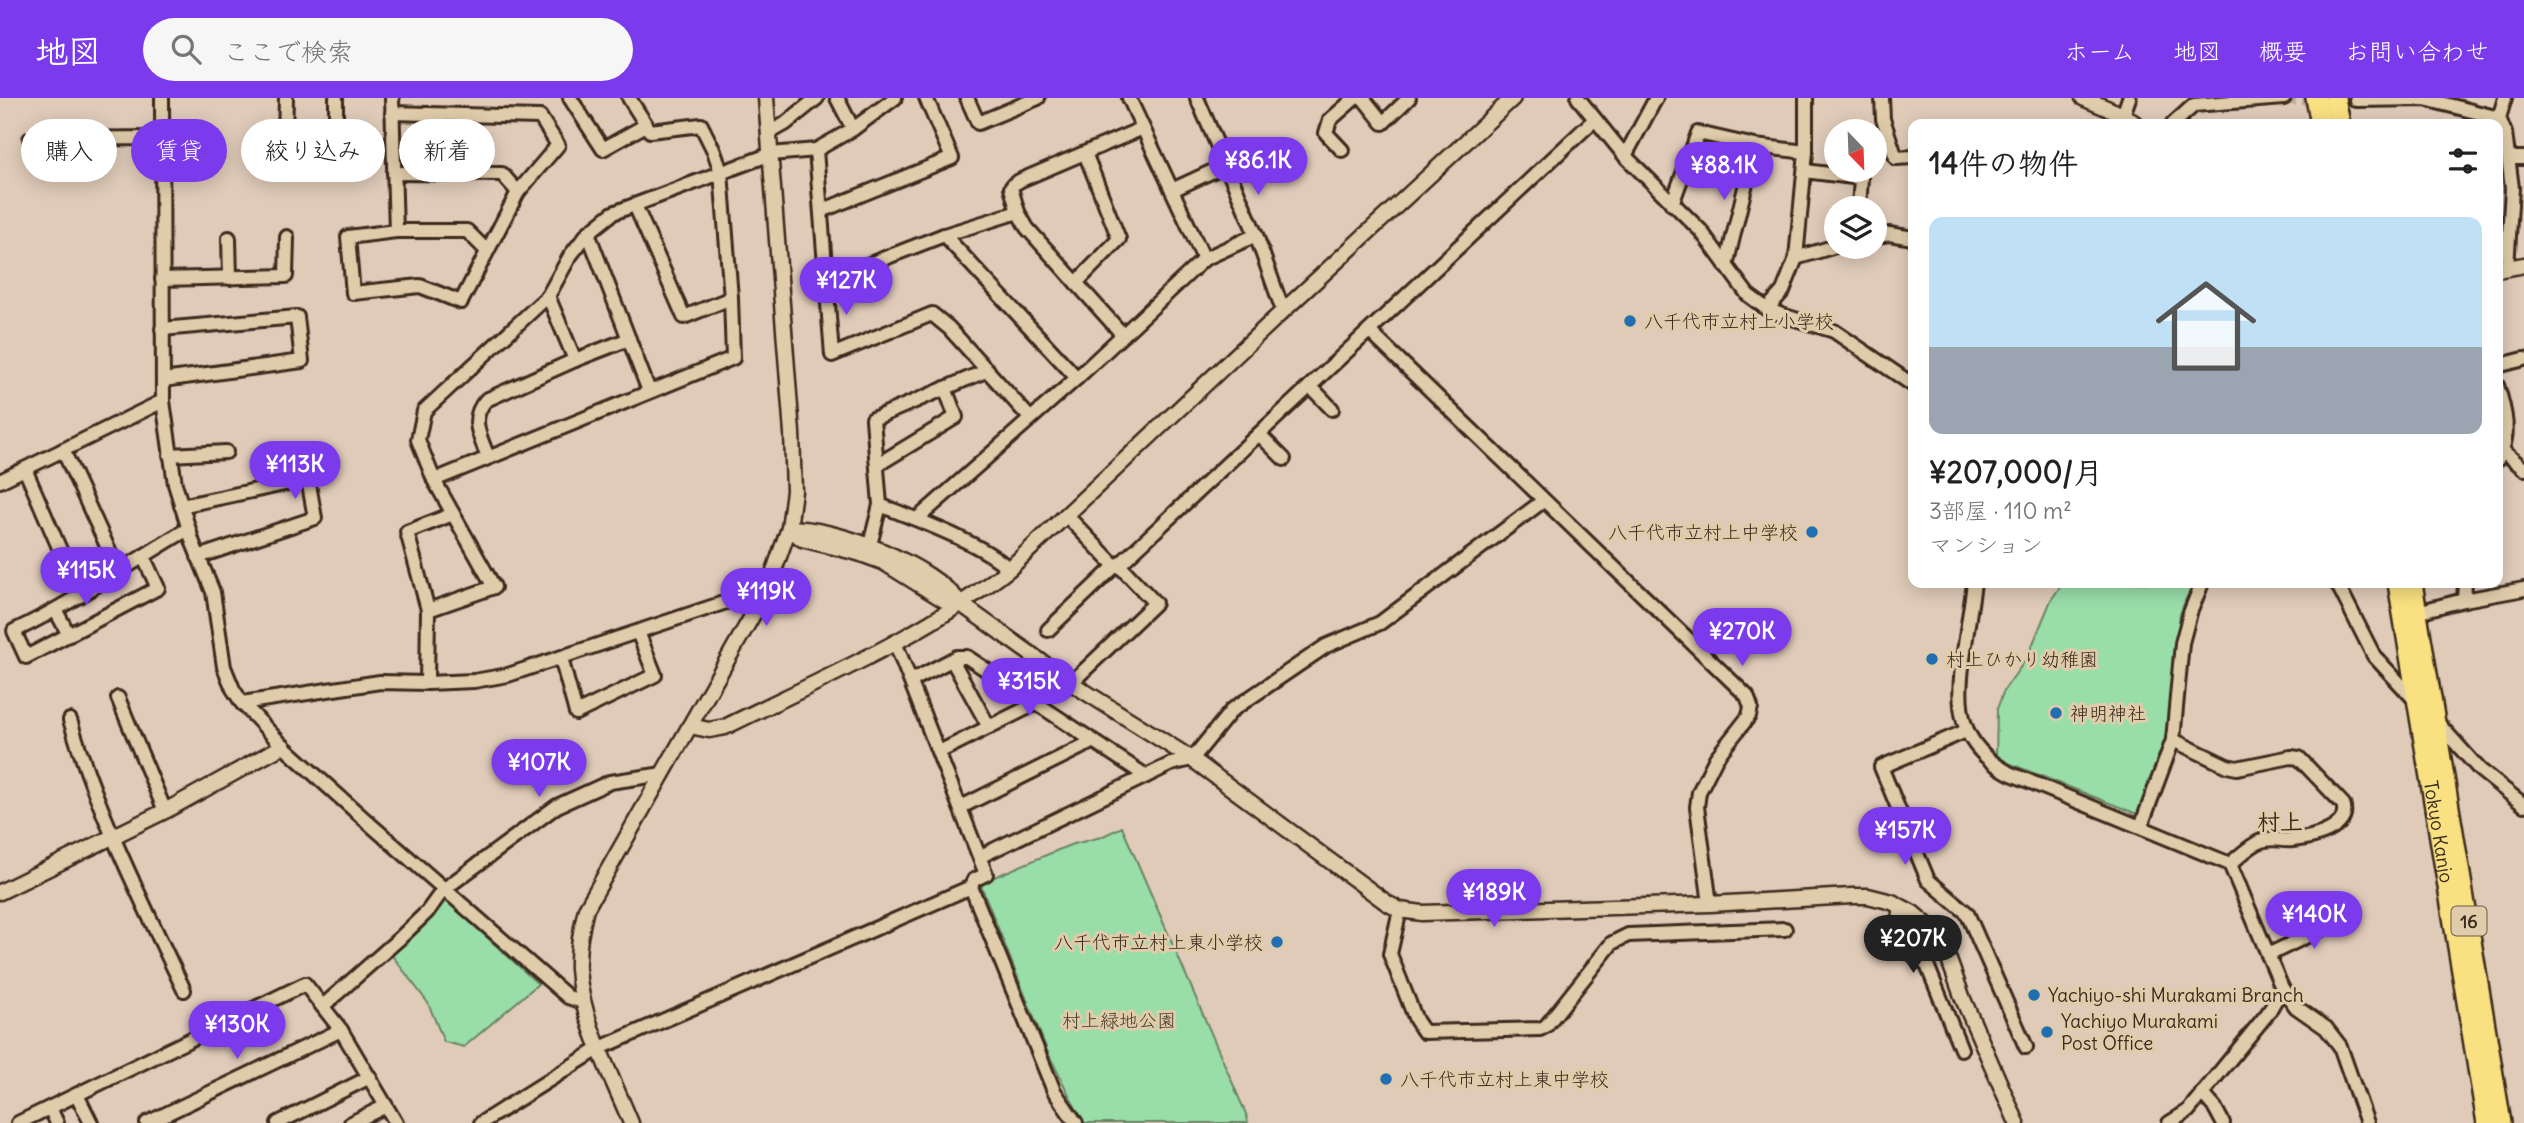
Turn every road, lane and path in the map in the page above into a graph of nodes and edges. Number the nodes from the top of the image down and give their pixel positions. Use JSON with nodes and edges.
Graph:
{"nodes":[{"id":1,"x":162,"y":98,"type":"edge"},
{"id":2,"x":286,"y":98,"type":"edge"},
{"id":3,"x":336,"y":98,"type":"edge"},
{"id":4,"x":392,"y":98,"type":"edge"},
{"id":5,"x":570,"y":98,"type":"edge"},
{"id":6,"x":629,"y":98,"type":"edge"},
{"id":7,"x":766,"y":98,"type":"edge"},
{"id":8,"x":817,"y":98,"type":"edge"},
{"id":9,"x":837,"y":98,"type":"edge"},
{"id":10,"x":895,"y":98,"type":"edge"},
{"id":11,"x":926,"y":98,"type":"edge"},
{"id":12,"x":967,"y":98,"type":"edge"},
{"id":13,"x":1038,"y":98,"type":"edge"},
{"id":14,"x":1129,"y":98,"type":"edge"},
{"id":15,"x":1197,"y":98,"type":"edge"},
{"id":16,"x":1354,"y":98,"type":"edge"},
{"id":17,"x":1363,"y":98,"type":"edge"},
{"id":18,"x":1409,"y":98,"type":"edge"},
{"id":19,"x":1513,"y":98,"type":"edge"},
{"id":20,"x":1578,"y":98,"type":"edge"},
{"id":21,"x":1656,"y":98,"type":"edge"},
{"id":22,"x":1806,"y":98,"type":"edge"},
{"id":23,"x":1882,"y":98,"type":"edge"},
{"id":24,"x":2083,"y":98,"type":"edge"},
{"id":25,"x":2129,"y":98,"type":"edge"},
{"id":26,"x":2284,"y":98,"type":"edge"},
{"id":27,"x":2316,"y":98,"type":"edge"},
{"id":28,"x":2335,"y":98,"type":"edge"},
{"id":29,"x":2505,"y":98,"type":"edge"},
{"id":30,"x":2356,"y":100,"type":"dead end"},
{"id":31,"x":392,"y":114,"type":"junction"},
{"id":32,"x":2123,"y":114,"type":"junction"},
{"id":33,"x":2499,"y":118,"type":"joint"},
{"id":34,"x":162,"y":119,"type":"edge"},
{"id":35,"x":2130,"y":119,"type":"edge"},
{"id":36,"x":2178,"y":119,"type":"edge"},
{"id":37,"x":2320,"y":119,"type":"edge"},
{"id":38,"x":2339,"y":119,"type":"edge"},
{"id":39,"x":1594,"y":120,"type":"junction"},
{"id":40,"x":646,"y":125,"type":"junction"},
{"id":41,"x":1143,"y":128,"type":"junction"},
{"id":42,"x":2503,"y":128,"type":"edge"},
{"id":43,"x":853,"y":130,"type":"junction"},
{"id":44,"x":769,"y":132,"type":"junction"},
{"id":45,"x":1755,"y":146,"type":"junction"},
{"id":46,"x":816,"y":149,"type":"junction"},
{"id":47,"x":1342,"y":150,"type":"dead end"},
{"id":48,"x":1806,"y":152,"type":"junction"},
{"id":49,"x":1085,"y":153,"type":"junction"},
{"id":50,"x":771,"y":154,"type":"junction"},
{"id":51,"x":1625,"y":156,"type":"junction"},
{"id":52,"x":1908,"y":157,"type":"edge"},
{"id":53,"x":2510,"y":158,"type":"junction"},
{"id":54,"x":2524,"y":158,"type":"edge"},
{"id":55,"x":1226,"y":165,"type":"junction"},
{"id":56,"x":1805,"y":171,"type":"junction"},
{"id":57,"x":721,"y":172,"type":"junction"},
{"id":58,"x":394,"y":173,"type":"junction"},
{"id":59,"x":162,"y":182,"type":"edge"},
{"id":60,"x":1172,"y":190,"type":"junction"},
{"id":61,"x":518,"y":192,"type":"junction"},
{"id":62,"x":1860,"y":196,"type":"edge"},
{"id":63,"x":1672,"y":204,"type":"junction"},
{"id":64,"x":635,"y":205,"type":"junction"},
{"id":65,"x":821,"y":211,"type":"junction"},
{"id":66,"x":1018,"y":212,"type":"junction"},
{"id":67,"x":396,"y":231,"type":"junction"},
{"id":68,"x":588,"y":233,"type":"junction"},
{"id":69,"x":1887,"y":234,"type":"edge"},
{"id":70,"x":944,"y":235,"type":"junction"},
{"id":71,"x":1256,"y":235,"type":"junction"},
{"id":72,"x":287,"y":237,"type":"dead end"},
{"id":73,"x":1908,"y":237,"type":"edge"},
{"id":74,"x":229,"y":238,"type":"dead end"},
{"id":75,"x":1824,"y":250,"type":"edge"},
{"id":76,"x":487,"y":251,"type":"junction"},
{"id":77,"x":1796,"y":258,"type":"junction"},
{"id":78,"x":1204,"y":259,"type":"junction"},
{"id":79,"x":2503,"y":261,"type":"edge"},
{"id":80,"x":2524,"y":265,"type":"edge"},
{"id":81,"x":1726,"y":266,"type":"junction"},
{"id":82,"x":2503,"y":269,"type":"edge"},
{"id":83,"x":230,"y":278,"type":"junction"},
{"id":84,"x":162,"y":279,"type":"junction"},
{"id":85,"x":826,"y":281,"type":"junction"},
{"id":86,"x":1076,"y":284,"type":"junction"},
{"id":87,"x":548,"y":296,"type":"junction"},
{"id":88,"x":731,"y":298,"type":"junction"},
{"id":89,"x":1767,"y":309,"type":"junction"},
{"id":90,"x":1283,"y":311,"type":"junction"},
{"id":91,"x":162,"y":329,"type":"junction"},
{"id":92,"x":1369,"y":331,"type":"junction"},
{"id":93,"x":1123,"y":335,"type":"junction"},
{"id":94,"x":629,"y":339,"type":"junction"},
{"id":95,"x":2524,"y":359,"type":"edge"},
{"id":96,"x":575,"y":360,"type":"junction"},
{"id":97,"x":2503,"y":364,"type":"edge"},
{"id":98,"x":988,"y":370,"type":"junction"},
{"id":99,"x":1077,"y":377,"type":"junction"},
{"id":100,"x":163,"y":380,"type":"junction"},
{"id":101,"x":1908,"y":382,"type":"edge"},
{"id":102,"x":1310,"y":386,"type":"junction"},
{"id":103,"x":945,"y":388,"type":"junction"},
{"id":104,"x":649,"y":391,"type":"junction"},
{"id":105,"x":163,"y":401,"type":"junction"},
{"id":106,"x":2503,"y":404,"type":"edge"},
{"id":107,"x":1332,"y":409,"type":"dead end"},
{"id":108,"x":1030,"y":418,"type":"junction"},
{"id":109,"x":1259,"y":434,"type":"junction"},
{"id":110,"x":2503,"y":447,"type":"edge"},
{"id":111,"x":63,"y":450,"type":"junction"},
{"id":112,"x":226,"y":452,"type":"dead end"},
{"id":113,"x":170,"y":455,"type":"junction"},
{"id":114,"x":488,"y":457,"type":"junction"},
{"id":115,"x":2503,"y":457,"type":"edge"},
{"id":116,"x":1284,"y":458,"type":"dead end"},
{"id":117,"x":877,"y":466,"type":"junction"},
{"id":118,"x":25,"y":469,"type":"junction"},
{"id":119,"x":2524,"y":469,"type":"edge"},
{"id":120,"x":434,"y":480,"type":"junction"},
{"id":121,"x":0,"y":481,"type":"edge"},
{"id":122,"x":1543,"y":501,"type":"junction"},
{"id":123,"x":880,"y":505,"type":"junction"},
{"id":124,"x":181,"y":506,"type":"junction"},
{"id":125,"x":453,"y":514,"type":"junction"},
{"id":126,"x":1066,"y":515,"type":"junction"},
{"id":127,"x":917,"y":519,"type":"junction"},
{"id":128,"x":789,"y":528,"type":"junction"},
{"id":129,"x":188,"y":529,"type":"junction"},
{"id":130,"x":870,"y":545,"type":"junction"},
{"id":131,"x":142,"y":556,"type":"junction"},
{"id":132,"x":198,"y":557,"type":"junction"},
{"id":133,"x":1009,"y":569,"type":"junction"},
{"id":134,"x":118,"y":570,"type":"junction"},
{"id":135,"x":1124,"y":570,"type":"junction"},
{"id":136,"x":1102,"y":579,"type":"junction"},
{"id":137,"x":768,"y":588,"type":"junction"},
{"id":138,"x":1973,"y":588,"type":"edge"},
{"id":139,"x":2200,"y":588,"type":"edge"},
{"id":140,"x":2340,"y":588,"type":"edge"},
{"id":141,"x":2399,"y":588,"type":"edge"},
{"id":142,"x":2413,"y":588,"type":"edge"},
{"id":143,"x":2465,"y":588,"type":"edge"},
{"id":144,"x":2524,"y":589,"type":"edge"},
{"id":145,"x":80,"y":596,"type":"junction"},
{"id":146,"x":2464,"y":600,"type":"junction"},
{"id":147,"x":961,"y":604,"type":"junction"},
{"id":148,"x":428,"y":610,"type":"junction"},
{"id":149,"x":56,"y":611,"type":"junction"},
{"id":150,"x":2417,"y":612,"type":"junction"},
{"id":151,"x":1048,"y":630,"type":"dead end"},
{"id":152,"x":638,"y":632,"type":"junction"},
{"id":153,"x":69,"y":635,"type":"junction"},
{"id":154,"x":895,"y":642,"type":"junction"},
{"id":155,"x":561,"y":659,"type":"junction"},
{"id":156,"x":952,"y":660,"type":"junction"},
{"id":157,"x":911,"y":681,"type":"junction"},
{"id":158,"x":427,"y":683,"type":"junction"},
{"id":159,"x":1071,"y":683,"type":"junction"},
{"id":160,"x":118,"y":698,"type":"dead end"},
{"id":161,"x":2417,"y":702,"type":"junction"},
{"id":162,"x":242,"y":703,"type":"junction"},
{"id":163,"x":1037,"y":703,"type":"junction"},
{"id":164,"x":70,"y":720,"type":"dead end"},
{"id":165,"x":2434,"y":720,"type":"junction"},
{"id":166,"x":690,"y":726,"type":"junction"},
{"id":167,"x":989,"y":727,"type":"junction"},
{"id":168,"x":1966,"y":731,"type":"junction"},
{"id":169,"x":2173,"y":740,"type":"junction"},
{"id":170,"x":1094,"y":741,"type":"junction"},
{"id":171,"x":283,"y":746,"type":"junction"},
{"id":172,"x":939,"y":752,"type":"junction"},
{"id":173,"x":1192,"y":759,"type":"junction"},
{"id":174,"x":663,"y":774,"type":"junction"},
{"id":175,"x":1146,"y":776,"type":"junction"},
{"id":176,"x":2524,"y":805,"type":"edge"},
{"id":177,"x":961,"y":807,"type":"junction"},
{"id":178,"x":165,"y":811,"type":"junction"},
{"id":179,"x":2141,"y":826,"type":"junction"},
{"id":180,"x":112,"y":837,"type":"junction"},
{"id":181,"x":981,"y":856,"type":"junction"},
{"id":182,"x":2231,"y":864,"type":"junction"},
{"id":183,"x":971,"y":887,"type":"junction"},
{"id":184,"x":443,"y":890,"type":"junction"},
{"id":185,"x":0,"y":892,"type":"edge"},
{"id":186,"x":1710,"y":904,"type":"junction"},
{"id":187,"x":1901,"y":907,"type":"junction"},
{"id":188,"x":1400,"y":910,"type":"junction"},
{"id":189,"x":2346,"y":917,"type":"dead end"},
{"id":190,"x":1785,"y":929,"type":"dead end"},
{"id":191,"x":2268,"y":955,"type":"junction"},
{"id":192,"x":2282,"y":988,"type":"junction"},
{"id":193,"x":184,"y":990,"type":"dead end"},
{"id":194,"x":583,"y":1002,"type":"junction"},
{"id":195,"x":324,"y":1006,"type":"junction"},
{"id":196,"x":341,"y":1030,"type":"junction"},
{"id":197,"x":2026,"y":1047,"type":"dead end"},
{"id":198,"x":600,"y":1048,"type":"junction"},
{"id":199,"x":1961,"y":1049,"type":"dead end"},
{"id":200,"x":370,"y":1077,"type":"junction"},
{"id":201,"x":2202,"y":1093,"type":"junction"},
{"id":202,"x":77,"y":1095,"type":"junction"},
{"id":203,"x":386,"y":1106,"type":"junction"},
{"id":204,"x":50,"y":1108,"type":"junction"},
{"id":205,"x":22,"y":1122,"type":"edge"},
{"id":206,"x":57,"y":1123,"type":"edge"},
{"id":207,"x":91,"y":1123,"type":"edge"},
{"id":208,"x":147,"y":1123,"type":"edge"},
{"id":209,"x":278,"y":1123,"type":"edge"},
{"id":210,"x":351,"y":1123,"type":"edge"},
{"id":211,"x":396,"y":1123,"type":"edge"},
{"id":212,"x":481,"y":1123,"type":"edge"},
{"id":213,"x":631,"y":1123,"type":"edge"},
{"id":214,"x":1076,"y":1123,"type":"edge"},
{"id":215,"x":2017,"y":1123,"type":"edge"},
{"id":216,"x":2169,"y":1123,"type":"edge"},
{"id":217,"x":2223,"y":1123,"type":"edge"},
{"id":218,"x":2367,"y":1123,"type":"edge"},
{"id":219,"x":2487,"y":1123,"type":"edge"},
{"id":220,"x":2501,"y":1123,"type":"edge"}],
"edges":[{"from":1,"to":34,"type":"street"},
{"from":2,"to":3,"type":"street"},
{"from":4,"to":31,"type":"street"},
{"from":5,"to":40,"type":"street"},
{"from":6,"to":40,"type":"street"},
{"from":7,"to":44,"type":"street"},
{"from":8,"to":44,"type":"street"},
{"from":9,"to":43,"type":"street"},
{"from":10,"to":43,"type":"street"},
{"from":11,"to":65,"type":"street"},
{"from":12,"to":13,"type":"street"},
{"from":14,"to":41,"type":"street"},
{"from":15,"to":55,"type":"street"},
{"from":16,"to":47,"type":"street"},
{"from":17,"to":18,"type":"street"},
{"from":19,"to":90,"type":"street"},
{"from":20,"to":39,"type":"street"},
{"from":21,"to":51,"type":"street"},
{"from":22,"to":48,"type":"street"},
{"from":23,"to":52,"type":"street"},
{"from":24,"to":32,"type":"street"},
{"from":25,"to":32,"type":"street"},
{"from":26,"to":36,"type":"street"},
{"from":27,"to":37,"type":"highway"},
{"from":28,"to":38,"type":"highway"},
{"from":29,"to":33,"type":"street"},
{"from":30,"to":33,"type":"street"},
{"from":31,"to":58,"type":"street"},
{"from":31,"to":61,"type":"street"},
{"from":32,"to":35,"type":"street"},
{"from":39,"to":51,"type":"street"},
{"from":39,"to":92,"type":"street"},
{"from":40,"to":57,"type":"street"},
{"from":41,"to":49,"type":"street"},
{"from":41,"to":60,"type":"street"},
{"from":42,"to":53,"type":"street"},
{"from":43,"to":46,"type":"street"},
{"from":44,"to":50,"type":"street"},
{"from":45,"to":48,"type":"street"},
{"from":45,"to":63,"type":"street"},
{"from":45,"to":81,"type":"street"},
{"from":46,"to":50,"type":"street"},
{"from":46,"to":65,"type":"street"},
{"from":48,"to":56,"type":"street"},
{"from":49,"to":66,"type":"street"},
{"from":49,"to":86,"type":"street"},
{"from":50,"to":57,"type":"street"},
{"from":50,"to":128,"type":"street"},
{"from":51,"to":63,"type":"street"},
{"from":53,"to":54,"type":"street"},
{"from":53,"to":79,"type":"street"},
{"from":55,"to":60,"type":"street"},
{"from":55,"to":71,"type":"street"},
{"from":56,"to":62,"type":"street"},
{"from":56,"to":77,"type":"street"},
{"from":57,"to":64,"type":"street"},
{"from":57,"to":88,"type":"street"},
{"from":58,"to":61,"type":"street"},
{"from":58,"to":67,"type":"street"},
{"from":59,"to":84,"type":"street"},
{"from":60,"to":78,"type":"street"},
{"from":61,"to":76,"type":"street"},
{"from":63,"to":81,"type":"street"},
{"from":64,"to":68,"type":"street"},
{"from":64,"to":88,"type":"street"},
{"from":65,"to":85,"type":"street"},
{"from":66,"to":70,"type":"street"},
{"from":66,"to":86,"type":"street"},
{"from":67,"to":76,"type":"street"},
{"from":67,"to":76,"type":"street"},
{"from":68,"to":87,"type":"street"},
{"from":68,"to":94,"type":"street"},
{"from":69,"to":73,"type":"street"},
{"from":70,"to":85,"type":"street"},
{"from":70,"to":99,"type":"street"},
{"from":71,"to":78,"type":"street"},
{"from":71,"to":90,"type":"street"},
{"from":72,"to":83,"type":"street"},
{"from":74,"to":83,"type":"street"},
{"from":75,"to":77,"type":"street"},
{"from":77,"to":89,"type":"street"},
{"from":78,"to":93,"type":"street"},
{"from":80,"to":82,"type":"street"},
{"from":81,"to":89,"type":"street"},
{"from":83,"to":84,"type":"street"},
{"from":84,"to":91,"type":"street"},
{"from":85,"to":98,"type":"street"},
{"from":86,"to":93,"type":"street"},
{"from":87,"to":96,"type":"street"},
{"from":87,"to":120,"type":"street"},
{"from":88,"to":104,"type":"street"},
{"from":89,"to":101,"type":"street"},
{"from":90,"to":126,"type":"street"},
{"from":91,"to":100,"type":"street"},
{"from":91,"to":100,"type":"street"},
{"from":92,"to":102,"type":"street"},
{"from":92,"to":122,"type":"street"},
{"from":93,"to":99,"type":"street"},
{"from":94,"to":96,"type":"street"},
{"from":94,"to":104,"type":"street"},
{"from":95,"to":97,"type":"street"},
{"from":96,"to":114,"type":"street"},
{"from":98,"to":103,"type":"street"},
{"from":98,"to":108,"type":"street"},
{"from":99,"to":108,"type":"street"},
{"from":100,"to":105,"type":"street"},
{"from":102,"to":107,"type":"street"},
{"from":102,"to":109,"type":"street"},
{"from":103,"to":117,"type":"street"},
{"from":103,"to":117,"type":"street"},
{"from":104,"to":114,"type":"street"},
{"from":105,"to":111,"type":"street"},
{"from":105,"to":113,"type":"street"},
{"from":106,"to":110,"type":"street"},
{"from":108,"to":127,"type":"street"},
{"from":109,"to":116,"type":"street"},
{"from":109,"to":135,"type":"street"},
{"from":111,"to":118,"type":"street"},
{"from":111,"to":134,"type":"street"},
{"from":112,"to":113,"type":"street"},
{"from":113,"to":124,"type":"street"},
{"from":114,"to":120,"type":"street"},
{"from":115,"to":119,"type":"street"},
{"from":117,"to":123,"type":"street"},
{"from":118,"to":121,"type":"street"},
{"from":118,"to":145,"type":"street"},
{"from":120,"to":125,"type":"street"},
{"from":122,"to":173,"type":"street"},
{"from":122,"to":186,"type":"street"},
{"from":123,"to":127,"type":"street"},
{"from":123,"to":130,"type":"street"},
{"from":124,"to":129,"type":"street"},
{"from":124,"to":132,"type":"street"},
{"from":125,"to":148,"type":"street"},
{"from":125,"to":148,"type":"street"},
{"from":126,"to":133,"type":"street"},
{"from":126,"to":136,"type":"street"},
{"from":127,"to":133,"type":"street"},
{"from":128,"to":130,"type":"street"},
{"from":128,"to":137,"type":"street"},
{"from":128,"to":147,"type":"street"},
{"from":129,"to":131,"type":"street"},
{"from":129,"to":132,"type":"street"},
{"from":130,"to":147,"type":"street"},
{"from":131,"to":134,"type":"street"},
{"from":131,"to":153,"type":"street"},
{"from":132,"to":162,"type":"street"},
{"from":133,"to":147,"type":"street"},
{"from":134,"to":145,"type":"street"},
{"from":135,"to":136,"type":"street"},
{"from":135,"to":159,"type":"street"},
{"from":136,"to":151,"type":"street"},
{"from":137,"to":152,"type":"street"},
{"from":137,"to":166,"type":"street"},
{"from":138,"to":168,"type":"street"},
{"from":139,"to":169,"type":"street"},
{"from":140,"to":161,"type":"street"},
{"from":141,"to":161,"type":"highway","name":"Tokyo Kanjo","number":"16"},
{"from":142,"to":150,"type":"highway","name":"Tokyo Kanjo","number":"16"},
{"from":143,"to":146,"type":"street"},
{"from":144,"to":146,"type":"street"},
{"from":145,"to":149,"type":"street"},
{"from":146,"to":150,"type":"street"},
{"from":147,"to":154,"type":"street"},
{"from":147,"to":159,"type":"street"},
{"from":148,"to":158,"type":"street"},
{"from":149,"to":153,"type":"street"},
{"from":149,"to":153,"type":"street"},
{"from":150,"to":165,"type":"highway","name":"Tokyo Kanjo","number":"16"},
{"from":152,"to":155,"type":"street"},
{"from":152,"to":155,"type":"street"},
{"from":154,"to":157,"type":"street"},
{"from":154,"to":166,"type":"street"},
{"from":155,"to":158,"type":"street"},
{"from":156,"to":157,"type":"street"},
{"from":156,"to":163,"type":"street"},
{"from":156,"to":167,"type":"street"},
{"from":157,"to":172,"type":"street"},
{"from":158,"to":162,"type":"street"},
{"from":159,"to":173,"type":"street"},
{"from":160,"to":178,"type":"street"},
{"from":161,"to":165,"type":"street"},
{"from":161,"to":219,"type":"highway","name":"Tokyo Kanjo","number":"16"},
{"from":162,"to":171,"type":"street"},
{"from":163,"to":167,"type":"street"},
{"from":163,"to":170,"type":"street"},
{"from":164,"to":180,"type":"street"},
{"from":165,"to":176,"type":"street"},
{"from":165,"to":220,"type":"highway","name":"Tokyo Kanjo","number":"16"},
{"from":166,"to":174,"type":"street"},
{"from":167,"to":172,"type":"street"},
{"from":168,"to":179,"type":"street"},
{"from":168,"to":197,"type":"street"},
{"from":169,"to":179,"type":"street"},
{"from":169,"to":182,"type":"street"},
{"from":170,"to":175,"type":"street"},
{"from":170,"to":177,"type":"street"},
{"from":171,"to":178,"type":"street"},
{"from":171,"to":184,"type":"street"},
{"from":172,"to":177,"type":"street"},
{"from":173,"to":175,"type":"street"},
{"from":173,"to":188,"type":"street"},
{"from":174,"to":184,"type":"street"},
{"from":174,"to":194,"type":"street"},
{"from":175,"to":181,"type":"street"},
{"from":177,"to":181,"type":"street"},
{"from":178,"to":180,"type":"street"},
{"from":179,"to":182,"type":"street"},
{"from":180,"to":185,"type":"street"},
{"from":180,"to":193,"type":"street"},
{"from":181,"to":183,"type":"street"},
{"from":182,"to":191,"type":"street"},
{"from":183,"to":198,"type":"street"},
{"from":183,"to":214,"type":"street"},
{"from":184,"to":194,"type":"street"},
{"from":184,"to":195,"type":"street"},
{"from":186,"to":187,"type":"street"},
{"from":186,"to":188,"type":"street"},
{"from":187,"to":199,"type":"street"},
{"from":187,"to":215,"type":"street"},
{"from":188,"to":190,"type":"street"},
{"from":189,"to":191,"type":"street"},
{"from":191,"to":192,"type":"street"},
{"from":192,"to":201,"type":"street"},
{"from":192,"to":218,"type":"street"},
{"from":194,"to":198,"type":"street"},
{"from":195,"to":196,"type":"street"},
{"from":195,"to":202,"type":"street"},
{"from":196,"to":200,"type":"street"},
{"from":196,"to":208,"type":"street"},
{"from":198,"to":212,"type":"street"},
{"from":198,"to":213,"type":"street"},
{"from":200,"to":203,"type":"street"},
{"from":200,"to":209,"type":"street"},
{"from":201,"to":216,"type":"street"},
{"from":201,"to":217,"type":"street"},
{"from":202,"to":204,"type":"street"},
{"from":202,"to":207,"type":"street"},
{"from":203,"to":210,"type":"street"},
{"from":203,"to":211,"type":"street"},
{"from":204,"to":205,"type":"street"},
{"from":204,"to":206,"type":"street"}]}
